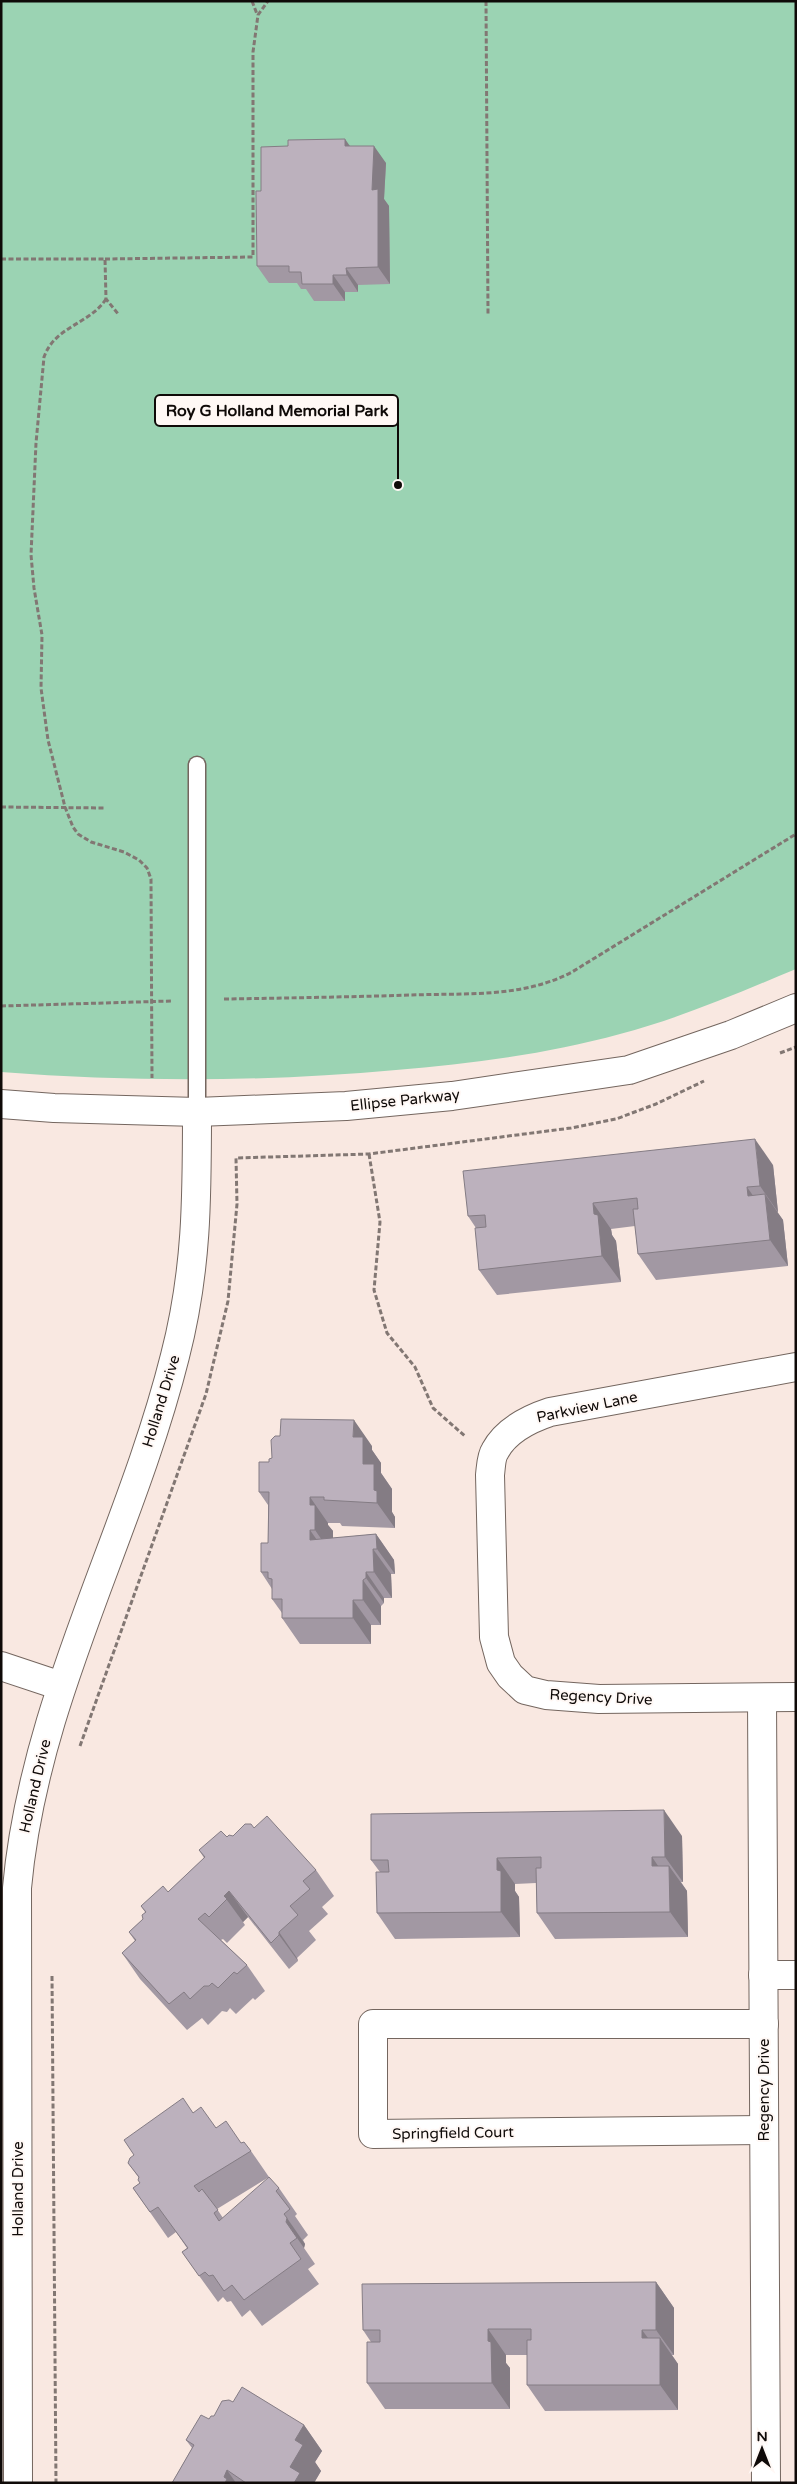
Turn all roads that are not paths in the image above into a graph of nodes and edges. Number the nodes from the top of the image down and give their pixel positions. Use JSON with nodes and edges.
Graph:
{"nodes":[{"id":1,"x":198,"y":765,"type":"dead end"},
{"id":2,"x":796,"y":1008,"type":"edge"},
{"id":3,"x":1,"y":1104,"type":"edge"},
{"id":4,"x":198,"y":1112,"type":"junction"},
{"id":5,"x":796,"y":1368,"type":"edge"},
{"id":6,"x":493,"y":1586,"type":"joint"},
{"id":7,"x":1,"y":1666,"type":"edge"},
{"id":8,"x":61,"y":1686,"type":"junction"},
{"id":9,"x":796,"y":1697,"type":"edge"},
{"id":10,"x":762,"y":1698,"type":"junction"},
{"id":11,"x":763,"y":1975,"type":"junction"},
{"id":12,"x":796,"y":1975,"type":"edge"},
{"id":13,"x":764,"y":2024,"type":"junction"},
{"id":14,"x":764,"y":2130,"type":"junction"},
{"id":15,"x":18,"y":2483,"type":"edge"},
{"id":16,"x":766,"y":2483,"type":"edge"}],
"edges":[{"from":1,"to":4,"type":"lane"},
{"from":2,"to":4,"type":"street","name":"Ellipse Parkway"},
{"from":3,"to":4,"type":"street","name":"Ellipse Parkway"},
{"from":4,"to":8,"type":"street","name":"Holland Drive"},
{"from":5,"to":6,"type":"street","name":"Parkview Lane"},
{"from":6,"to":10,"type":"street","name":"Regency Drive"},
{"from":7,"to":8,"type":"street"},
{"from":8,"to":15,"type":"street","name":"Holland Drive"},
{"from":9,"to":10,"type":"street","name":"Regency Drive"},
{"from":10,"to":11,"type":"street","name":"Regency Drive"},
{"from":11,"to":12,"type":"street"},
{"from":11,"to":13,"type":"street","name":"Regency Drive"},
{"from":13,"to":14,"type":"street","name":"Regency Drive"},
{"from":13,"to":14,"type":"street","name":"Springfield Court"},
{"from":14,"to":16,"type":"street","name":"Regency Drive"}]}
